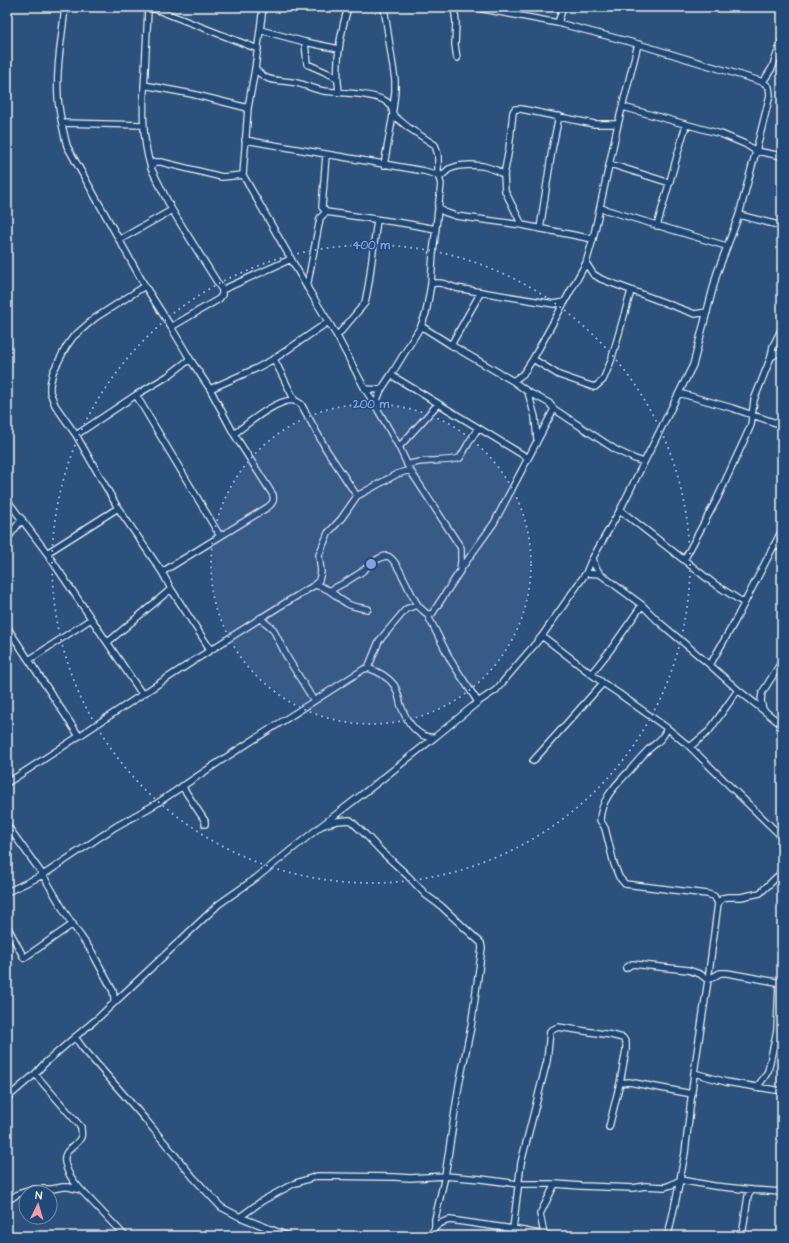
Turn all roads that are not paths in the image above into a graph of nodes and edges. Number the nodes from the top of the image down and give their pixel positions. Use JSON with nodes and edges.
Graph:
{"nodes":[{"id":1,"x":65,"y":7,"type":"edge"},
{"id":2,"x":147,"y":7,"type":"edge"},
{"id":3,"x":150,"y":7,"type":"edge"},
{"id":4,"x":263,"y":7,"type":"edge"},
{"id":5,"x":348,"y":7,"type":"edge"},
{"id":6,"x":384,"y":7,"type":"edge"},
{"id":7,"x":454,"y":7,"type":"edge"},
{"id":8,"x":472,"y":7,"type":"edge"},
{"id":9,"x":563,"y":7,"type":"edge"},
{"id":10,"x":492,"y":9,"type":"edge"},
{"id":11,"x":558,"y":23,"type":"junction"},
{"id":12,"x":260,"y":30,"type":"junction"},
{"id":13,"x":782,"y":40,"type":"edge"},
{"id":14,"x":305,"y":42,"type":"junction"},
{"id":15,"x":638,"y":44,"type":"junction"},
{"id":16,"x":258,"y":49,"type":"junction"},
{"id":17,"x":339,"y":49,"type":"junction"},
{"id":18,"x":457,"y":58,"type":"dead end"},
{"id":19,"x":255,"y":69,"type":"junction"},
{"id":20,"x":337,"y":79,"type":"junction"},
{"id":21,"x":763,"y":82,"type":"junction"},
{"id":22,"x":144,"y":85,"type":"junction"},
{"id":23,"x":339,"y":92,"type":"junction"},
{"id":24,"x":394,"y":98,"type":"junction"},
{"id":25,"x":386,"y":101,"type":"junction"},
{"id":26,"x":623,"y":107,"type":"junction"},
{"id":27,"x":248,"y":108,"type":"junction"},
{"id":28,"x":393,"y":112,"type":"junction"},
{"id":29,"x":559,"y":116,"type":"junction"},
{"id":30,"x":62,"y":123,"type":"junction"},
{"id":31,"x":618,"y":124,"type":"junction"},
{"id":32,"x":143,"y":125,"type":"junction"},
{"id":33,"x":686,"y":125,"type":"junction"},
{"id":34,"x":245,"y":140,"type":"junction"},
{"id":35,"x":756,"y":151,"type":"junction"},
{"id":36,"x":326,"y":155,"type":"junction"},
{"id":37,"x":782,"y":156,"type":"edge"},
{"id":38,"x":610,"y":164,"type":"junction"},
{"id":39,"x":384,"y":165,"type":"junction"},
{"id":40,"x":151,"y":168,"type":"junction"},
{"id":41,"x":243,"y":175,"type":"junction"},
{"id":42,"x":504,"y":175,"type":"junction"},
{"id":43,"x":438,"y":177,"type":"junction"},
{"id":44,"x":670,"y":183,"type":"junction"},
{"id":45,"x":438,"y":206,"type":"junction"},
{"id":46,"x":600,"y":208,"type":"junction"},
{"id":47,"x":172,"y":210,"type":"junction"},
{"id":48,"x":326,"y":212,"type":"junction"},
{"id":49,"x":739,"y":215,"type":"junction"},
{"id":50,"x":378,"y":220,"type":"junction"},
{"id":51,"x":522,"y":225,"type":"junction"},
{"id":52,"x":657,"y":226,"type":"junction"},
{"id":53,"x":782,"y":226,"type":"edge"},
{"id":54,"x":540,"y":228,"type":"junction"},
{"id":55,"x":436,"y":229,"type":"junction"},
{"id":56,"x":593,"y":239,"type":"junction"},
{"id":57,"x":119,"y":240,"type":"junction"},
{"id":58,"x":726,"y":246,"type":"junction"},
{"id":59,"x":291,"y":260,"type":"junction"},
{"id":60,"x":586,"y":263,"type":"junction"},
{"id":61,"x":431,"y":284,"type":"junction"},
{"id":62,"x":145,"y":286,"type":"junction"},
{"id":63,"x":307,"y":287,"type":"junction"},
{"id":64,"x":222,"y":290,"type":"junction"},
{"id":65,"x":631,"y":291,"type":"junction"},
{"id":66,"x":481,"y":292,"type":"junction"},
{"id":67,"x":565,"y":302,"type":"junction"},
{"id":68,"x":554,"y":304,"type":"junction"},
{"id":69,"x":707,"y":312,"type":"junction"},
{"id":70,"x":559,"y":313,"type":"junction"},
{"id":71,"x":695,"y":314,"type":"junction"},
{"id":72,"x":328,"y":322,"type":"junction"},
{"id":73,"x":422,"y":326,"type":"junction"},
{"id":74,"x":703,"y":326,"type":"junction"},
{"id":75,"x":171,"y":327,"type":"junction"},
{"id":76,"x":782,"y":328,"type":"edge"},
{"id":77,"x":337,"y":336,"type":"junction"},
{"id":78,"x":451,"y":345,"type":"junction"},
{"id":79,"x":782,"y":353,"type":"edge"},
{"id":80,"x":771,"y":357,"type":"junction"},
{"id":81,"x":190,"y":359,"type":"junction"},
{"id":82,"x":274,"y":359,"type":"junction"},
{"id":83,"x":533,"y":359,"type":"junction"},
{"id":84,"x":522,"y":374,"type":"junction"},
{"id":85,"x":392,"y":375,"type":"junction"},
{"id":86,"x":512,"y":382,"type":"junction"},
{"id":87,"x":522,"y":388,"type":"junction"},
{"id":88,"x":210,"y":389,"type":"junction"},
{"id":89,"x":365,"y":389,"type":"junction"},
{"id":90,"x":381,"y":390,"type":"junction"},
{"id":91,"x":528,"y":392,"type":"junction"},
{"id":92,"x":679,"y":393,"type":"junction"},
{"id":93,"x":136,"y":395,"type":"junction"},
{"id":94,"x":295,"y":401,"type":"junction"},
{"id":95,"x":438,"y":404,"type":"junction"},
{"id":96,"x":554,"y":408,"type":"junction"},
{"id":97,"x":378,"y":410,"type":"junction"},
{"id":98,"x":753,"y":415,"type":"junction"},
{"id":99,"x":782,"y":426,"type":"edge"},
{"id":100,"x":478,"y":428,"type":"junction"},
{"id":101,"x":234,"y":434,"type":"junction"},
{"id":102,"x":76,"y":435,"type":"junction"},
{"id":103,"x":537,"y":439,"type":"junction"},
{"id":104,"x":399,"y":447,"type":"junction"},
{"id":105,"x":528,"y":458,"type":"junction"},
{"id":106,"x":644,"y":462,"type":"junction"},
{"id":107,"x":408,"y":468,"type":"junction"},
{"id":108,"x":358,"y":496,"type":"junction"},
{"id":109,"x":7,"y":500,"type":"edge"},
{"id":110,"x":118,"y":508,"type":"junction"},
{"id":111,"x":620,"y":510,"type":"junction"},
{"id":112,"x":22,"y":519,"type":"junction"},
{"id":113,"x":782,"y":530,"type":"edge"},
{"id":114,"x":220,"y":536,"type":"junction"},
{"id":115,"x":7,"y":539,"type":"edge"},
{"id":116,"x":774,"y":545,"type":"junction"},
{"id":117,"x":461,"y":548,"type":"junction"},
{"id":118,"x":782,"y":548,"type":"edge"},
{"id":119,"x":474,"y":551,"type":"junction"},
{"id":120,"x":47,"y":553,"type":"junction"},
{"id":121,"x":593,"y":558,"type":"junction"},
{"id":122,"x":684,"y":560,"type":"junction"},
{"id":123,"x":460,"y":571,"type":"junction"},
{"id":124,"x":162,"y":572,"type":"junction"},
{"id":125,"x":586,"y":573,"type":"junction"},
{"id":126,"x":600,"y":574,"type":"junction"},
{"id":127,"x":315,"y":585,"type":"junction"},
{"id":128,"x":171,"y":589,"type":"junction"},
{"id":129,"x":331,"y":590,"type":"junction"},
{"id":130,"x":744,"y":603,"type":"junction"},
{"id":131,"x":417,"y":605,"type":"junction"},
{"id":132,"x":642,"y":605,"type":"junction"},
{"id":133,"x":368,"y":610,"type":"dead end"},
{"id":134,"x":427,"y":614,"type":"junction"},
{"id":135,"x":260,"y":618,"type":"junction"},
{"id":136,"x":91,"y":619,"type":"junction"},
{"id":137,"x":7,"y":627,"type":"edge"},
{"id":138,"x":542,"y":636,"type":"junction"},
{"id":139,"x":108,"y":642,"type":"junction"},
{"id":140,"x":210,"y":649,"type":"junction"},
{"id":141,"x":29,"y":660,"type":"junction"},
{"id":142,"x":782,"y":661,"type":"edge"},
{"id":143,"x":710,"y":665,"type":"junction"},
{"id":144,"x":368,"y":668,"type":"junction"},
{"id":145,"x":591,"y":674,"type":"junction"},
{"id":146,"x":603,"y":683,"type":"junction"},
{"id":147,"x":738,"y":690,"type":"junction"},
{"id":148,"x":142,"y":694,"type":"junction"},
{"id":149,"x":314,"y":701,"type":"junction"},
{"id":150,"x":478,"y":702,"type":"junction"},
{"id":151,"x":764,"y":710,"type":"junction"},
{"id":152,"x":782,"y":725,"type":"edge"},
{"id":153,"x":667,"y":728,"type":"junction"},
{"id":154,"x":79,"y":736,"type":"junction"},
{"id":155,"x":436,"y":737,"type":"junction"},
{"id":156,"x":690,"y":747,"type":"junction"},
{"id":157,"x":533,"y":761,"type":"dead end"},
{"id":158,"x":7,"y":783,"type":"edge"},
{"id":159,"x":182,"y":786,"type":"junction"},
{"id":160,"x":205,"y":824,"type":"dead end"},
{"id":161,"x":7,"y":825,"type":"edge"},
{"id":162,"x":321,"y":826,"type":"junction"},
{"id":163,"x":782,"y":837,"type":"edge"},
{"id":164,"x":782,"y":872,"type":"edge"},
{"id":165,"x":42,"y":875,"type":"junction"},
{"id":166,"x":7,"y":892,"type":"edge"},
{"id":167,"x":718,"y":903,"type":"junction"},
{"id":168,"x":72,"y":924,"type":"junction"},
{"id":169,"x":7,"y":926,"type":"edge"},
{"id":170,"x":626,"y":968,"type":"dead end"},
{"id":171,"x":708,"y":980,"type":"junction"},
{"id":172,"x":780,"y":983,"type":"edge"},
{"id":173,"x":114,"y":1003,"type":"junction"},
{"id":174,"x":75,"y":1037,"type":"junction"},
{"id":175,"x":694,"y":1073,"type":"junction"},
{"id":176,"x":35,"y":1074,"type":"junction"},
{"id":177,"x":620,"y":1083,"type":"junction"},
{"id":178,"x":756,"y":1088,"type":"junction"},
{"id":179,"x":782,"y":1091,"type":"edge"},
{"id":180,"x":692,"y":1094,"type":"junction"},
{"id":181,"x":7,"y":1098,"type":"edge"},
{"id":182,"x":610,"y":1127,"type":"dead end"},
{"id":183,"x":445,"y":1176,"type":"junction"},
{"id":184,"x":680,"y":1180,"type":"junction"},
{"id":185,"x":518,"y":1184,"type":"junction"},
{"id":186,"x":556,"y":1184,"type":"junction"},
{"id":187,"x":671,"y":1185,"type":"junction"},
{"id":188,"x":80,"y":1190,"type":"junction"},
{"id":189,"x":678,"y":1190,"type":"junction"},
{"id":190,"x":752,"y":1190,"type":"junction"},
{"id":191,"x":782,"y":1192,"type":"edge"},
{"id":192,"x":7,"y":1201,"type":"edge"},
{"id":193,"x":240,"y":1217,"type":"junction"},
{"id":194,"x":435,"y":1227,"type":"junction"},
{"id":195,"x":513,"y":1229,"type":"junction"},
{"id":196,"x":547,"y":1235,"type":"edge"},
{"id":197,"x":125,"y":1236,"type":"edge"},
{"id":198,"x":288,"y":1236,"type":"edge"},
{"id":199,"x":431,"y":1236,"type":"edge"},
{"id":200,"x":668,"y":1236,"type":"edge"},
{"id":201,"x":742,"y":1236,"type":"edge"}],
"edges":[{"from":1,"to":30,"type":"street"},
{"from":2,"to":22,"type":"street"},
{"from":3,"to":16,"type":"street"},
{"from":4,"to":12,"type":"street"},
{"from":5,"to":17,"type":"street"},
{"from":6,"to":24,"type":"street"},
{"from":7,"to":18,"type":"street"},
{"from":8,"to":10,"type":"street"},
{"from":9,"to":11,"type":"street"},
{"from":10,"to":11,"type":"street"},
{"from":11,"to":15,"type":"street"},
{"from":12,"to":14,"type":"street"},
{"from":12,"to":16,"type":"street"},
{"from":13,"to":21,"type":"street"},
{"from":14,"to":17,"type":"street"},
{"from":14,"to":20,"type":"street"},
{"from":15,"to":21,"type":"street"},
{"from":15,"to":26,"type":"street"},
{"from":16,"to":19,"type":"street"},
{"from":17,"to":20,"type":"street"},
{"from":19,"to":23,"type":"street"},
{"from":19,"to":27,"type":"street"},
{"from":20,"to":23,"type":"street"},
{"from":21,"to":35,"type":"street"},
{"from":22,"to":27,"type":"street"},
{"from":22,"to":32,"type":"street"},
{"from":23,"to":25,"type":"street"},
{"from":24,"to":25,"type":"street"},
{"from":24,"to":28,"type":"street"},
{"from":25,"to":28,"type":"street"},
{"from":26,"to":31,"type":"street"},
{"from":26,"to":33,"type":"street"},
{"from":27,"to":34,"type":"street"},
{"from":28,"to":39,"type":"street"},
{"from":28,"to":43,"type":"street"},
{"from":29,"to":31,"type":"street"},
{"from":29,"to":42,"type":"street"},
{"from":29,"to":54,"type":"street"},
{"from":30,"to":32,"type":"street"},
{"from":30,"to":57,"type":"street"},
{"from":31,"to":38,"type":"street"},
{"from":32,"to":40,"type":"street"},
{"from":33,"to":35,"type":"street"},
{"from":33,"to":44,"type":"street"},
{"from":34,"to":36,"type":"street"},
{"from":34,"to":41,"type":"street"},
{"from":35,"to":37,"type":"street"},
{"from":35,"to":49,"type":"street"},
{"from":36,"to":39,"type":"street"},
{"from":36,"to":48,"type":"street"},
{"from":38,"to":44,"type":"street"},
{"from":38,"to":46,"type":"street"},
{"from":39,"to":43,"type":"street"},
{"from":40,"to":41,"type":"street"},
{"from":40,"to":47,"type":"street"},
{"from":41,"to":59,"type":"street"},
{"from":42,"to":43,"type":"street"},
{"from":42,"to":51,"type":"street"},
{"from":43,"to":45,"type":"street"},
{"from":44,"to":52,"type":"street"},
{"from":45,"to":51,"type":"street"},
{"from":45,"to":55,"type":"street"},
{"from":46,"to":52,"type":"street"},
{"from":46,"to":56,"type":"street"},
{"from":47,"to":57,"type":"street"},
{"from":47,"to":64,"type":"street"},
{"from":48,"to":50,"type":"street"},
{"from":48,"to":63,"type":"street"},
{"from":49,"to":53,"type":"street"},
{"from":49,"to":58,"type":"street"},
{"from":50,"to":55,"type":"street"},
{"from":50,"to":77,"type":"street"},
{"from":51,"to":54,"type":"street"},
{"from":52,"to":58,"type":"street"},
{"from":54,"to":56,"type":"street"},
{"from":55,"to":61,"type":"street"},
{"from":56,"to":60,"type":"street"},
{"from":57,"to":62,"type":"street"},
{"from":58,"to":69,"type":"street"},
{"from":59,"to":63,"type":"street"},
{"from":59,"to":64,"type":"street"},
{"from":60,"to":65,"type":"street"},
{"from":60,"to":67,"type":"street"},
{"from":61,"to":66,"type":"street"},
{"from":61,"to":73,"type":"street"},
{"from":62,"to":75,"type":"street"},
{"from":62,"to":102,"type":"street"},
{"from":63,"to":72,"type":"street"},
{"from":64,"to":75,"type":"street"},
{"from":65,"to":71,"type":"street"},
{"from":65,"to":83,"type":"street"},
{"from":66,"to":68,"type":"street"},
{"from":66,"to":78,"type":"street"},
{"from":67,"to":68,"type":"street"},
{"from":67,"to":70,"type":"street"},
{"from":68,"to":70,"type":"street"},
{"from":69,"to":71,"type":"street"},
{"from":69,"to":74,"type":"street"},
{"from":70,"to":83,"type":"street"},
{"from":71,"to":74,"type":"street"},
{"from":72,"to":77,"type":"street"},
{"from":72,"to":82,"type":"street"},
{"from":73,"to":78,"type":"street"},
{"from":73,"to":85,"type":"street"},
{"from":74,"to":92,"type":"street"},
{"from":75,"to":81,"type":"street"},
{"from":76,"to":80,"type":"street"},
{"from":77,"to":89,"type":"street"},
{"from":78,"to":86,"type":"street"},
{"from":79,"to":80,"type":"street"},
{"from":80,"to":98,"type":"street"},
{"from":81,"to":88,"type":"street"},
{"from":81,"to":93,"type":"street"},
{"from":82,"to":88,"type":"street"},
{"from":82,"to":94,"type":"street"},
{"from":83,"to":84,"type":"street"},
{"from":84,"to":86,"type":"street"},
{"from":84,"to":87,"type":"street"},
{"from":85,"to":90,"type":"street"},
{"from":85,"to":95,"type":"street"},
{"from":86,"to":87,"type":"street"},
{"from":87,"to":91,"type":"street"},
{"from":88,"to":101,"type":"street"},
{"from":89,"to":90,"type":"street"},
{"from":89,"to":97,"type":"street"},
{"from":90,"to":97,"type":"street"},
{"from":91,"to":96,"type":"street"},
{"from":91,"to":103,"type":"street"},
{"from":92,"to":98,"type":"street"},
{"from":92,"to":106,"type":"street"},
{"from":93,"to":102,"type":"street"},
{"from":93,"to":114,"type":"street"},
{"from":94,"to":101,"type":"street"},
{"from":94,"to":108,"type":"street"},
{"from":95,"to":100,"type":"street"},
{"from":95,"to":104,"type":"street"},
{"from":96,"to":103,"type":"street"},
{"from":96,"to":106,"type":"street"},
{"from":97,"to":104,"type":"street"},
{"from":98,"to":99,"type":"street"},
{"from":98,"to":122,"type":"street"},
{"from":100,"to":105,"type":"street"},
{"from":100,"to":107,"type":"street"},
{"from":101,"to":114,"type":"street"},
{"from":102,"to":110,"type":"street"},
{"from":103,"to":105,"type":"street"},
{"from":104,"to":107,"type":"street"},
{"from":105,"to":119,"type":"street"},
{"from":106,"to":111,"type":"street"},
{"from":107,"to":108,"type":"street"},
{"from":107,"to":117,"type":"street"},
{"from":108,"to":127,"type":"street"},
{"from":109,"to":112,"type":"street"},
{"from":110,"to":120,"type":"street"},
{"from":110,"to":124,"type":"street"},
{"from":111,"to":121,"type":"street"},
{"from":111,"to":122,"type":"street"},
{"from":112,"to":115,"type":"street"},
{"from":112,"to":120,"type":"street"},
{"from":113,"to":116,"type":"street"},
{"from":114,"to":124,"type":"street"},
{"from":116,"to":118,"type":"street"},
{"from":116,"to":130,"type":"street"},
{"from":117,"to":119,"type":"street"},
{"from":117,"to":123,"type":"street"},
{"from":119,"to":123,"type":"street"},
{"from":120,"to":136,"type":"street"},
{"from":121,"to":125,"type":"street"},
{"from":121,"to":126,"type":"street"},
{"from":122,"to":130,"type":"street"},
{"from":123,"to":134,"type":"street"},
{"from":124,"to":128,"type":"street"},
{"from":125,"to":126,"type":"street"},
{"from":125,"to":138,"type":"street"},
{"from":126,"to":132,"type":"street"},
{"from":127,"to":129,"type":"street"},
{"from":127,"to":135,"type":"street"},
{"from":128,"to":139,"type":"street"},
{"from":128,"to":140,"type":"street"},
{"from":129,"to":131,"type":"street"},
{"from":129,"to":133,"type":"street"},
{"from":130,"to":143,"type":"street"},
{"from":131,"to":134,"type":"street"},
{"from":131,"to":144,"type":"street"},
{"from":132,"to":143,"type":"street"},
{"from":132,"to":145,"type":"street"},
{"from":134,"to":150,"type":"street"},
{"from":135,"to":140,"type":"street"},
{"from":135,"to":149,"type":"street"},
{"from":136,"to":139,"type":"street"},
{"from":136,"to":141,"type":"street"},
{"from":137,"to":141,"type":"street"},
{"from":138,"to":145,"type":"street"},
{"from":138,"to":150,"type":"street"},
{"from":139,"to":148,"type":"street"},
{"from":140,"to":148,"type":"street"},
{"from":141,"to":154,"type":"street"},
{"from":142,"to":151,"type":"street"},
{"from":143,"to":147,"type":"street"},
{"from":144,"to":149,"type":"street"},
{"from":144,"to":155,"type":"street"},
{"from":145,"to":146,"type":"street"},
{"from":146,"to":153,"type":"street"},
{"from":146,"to":157,"type":"street"},
{"from":147,"to":151,"type":"street"},
{"from":147,"to":156,"type":"street"},
{"from":148,"to":154,"type":"street"},
{"from":149,"to":159,"type":"street"},
{"from":150,"to":155,"type":"street"},
{"from":151,"to":152,"type":"street"},
{"from":153,"to":156,"type":"street"},
{"from":153,"to":167,"type":"street"},
{"from":154,"to":158,"type":"street"},
{"from":155,"to":162,"type":"street"},
{"from":156,"to":163,"type":"street"},
{"from":159,"to":160,"type":"street"},
{"from":159,"to":165,"type":"street"},
{"from":161,"to":165,"type":"street"},
{"from":162,"to":173,"type":"street"},
{"from":162,"to":183,"type":"street"},
{"from":164,"to":167,"type":"street"},
{"from":165,"to":166,"type":"street"},
{"from":165,"to":168,"type":"street"},
{"from":167,"to":171,"type":"street"},
{"from":168,"to":169,"type":"street"},
{"from":168,"to":173,"type":"street"},
{"from":170,"to":171,"type":"street"},
{"from":171,"to":172,"type":"street"},
{"from":171,"to":175,"type":"street"},
{"from":172,"to":178,"type":"street"},
{"from":173,"to":174,"type":"street"},
{"from":174,"to":176,"type":"street"},
{"from":174,"to":193,"type":"street"},
{"from":175,"to":178,"type":"street"},
{"from":175,"to":180,"type":"street"},
{"from":176,"to":181,"type":"street"},
{"from":176,"to":188,"type":"street"},
{"from":177,"to":180,"type":"street"},
{"from":177,"to":182,"type":"street"},
{"from":177,"to":185,"type":"street"},
{"from":178,"to":179,"type":"street"},
{"from":180,"to":184,"type":"street"},
{"from":183,"to":185,"type":"street"},
{"from":183,"to":193,"type":"street"},
{"from":183,"to":194,"type":"street"},
{"from":184,"to":187,"type":"street"},
{"from":184,"to":189,"type":"street"},
{"from":184,"to":190,"type":"street"},
{"from":185,"to":186,"type":"street"},
{"from":185,"to":195,"type":"street"},
{"from":186,"to":187,"type":"street"},
{"from":186,"to":196,"type":"street"},
{"from":187,"to":189,"type":"street"},
{"from":188,"to":192,"type":"street"},
{"from":188,"to":197,"type":"street"},
{"from":189,"to":200,"type":"street"},
{"from":190,"to":191,"type":"street"},
{"from":190,"to":201,"type":"street"},
{"from":193,"to":198,"type":"street"},
{"from":194,"to":195,"type":"street"},
{"from":194,"to":199,"type":"street"},
{"from":195,"to":196,"type":"street"}]}
